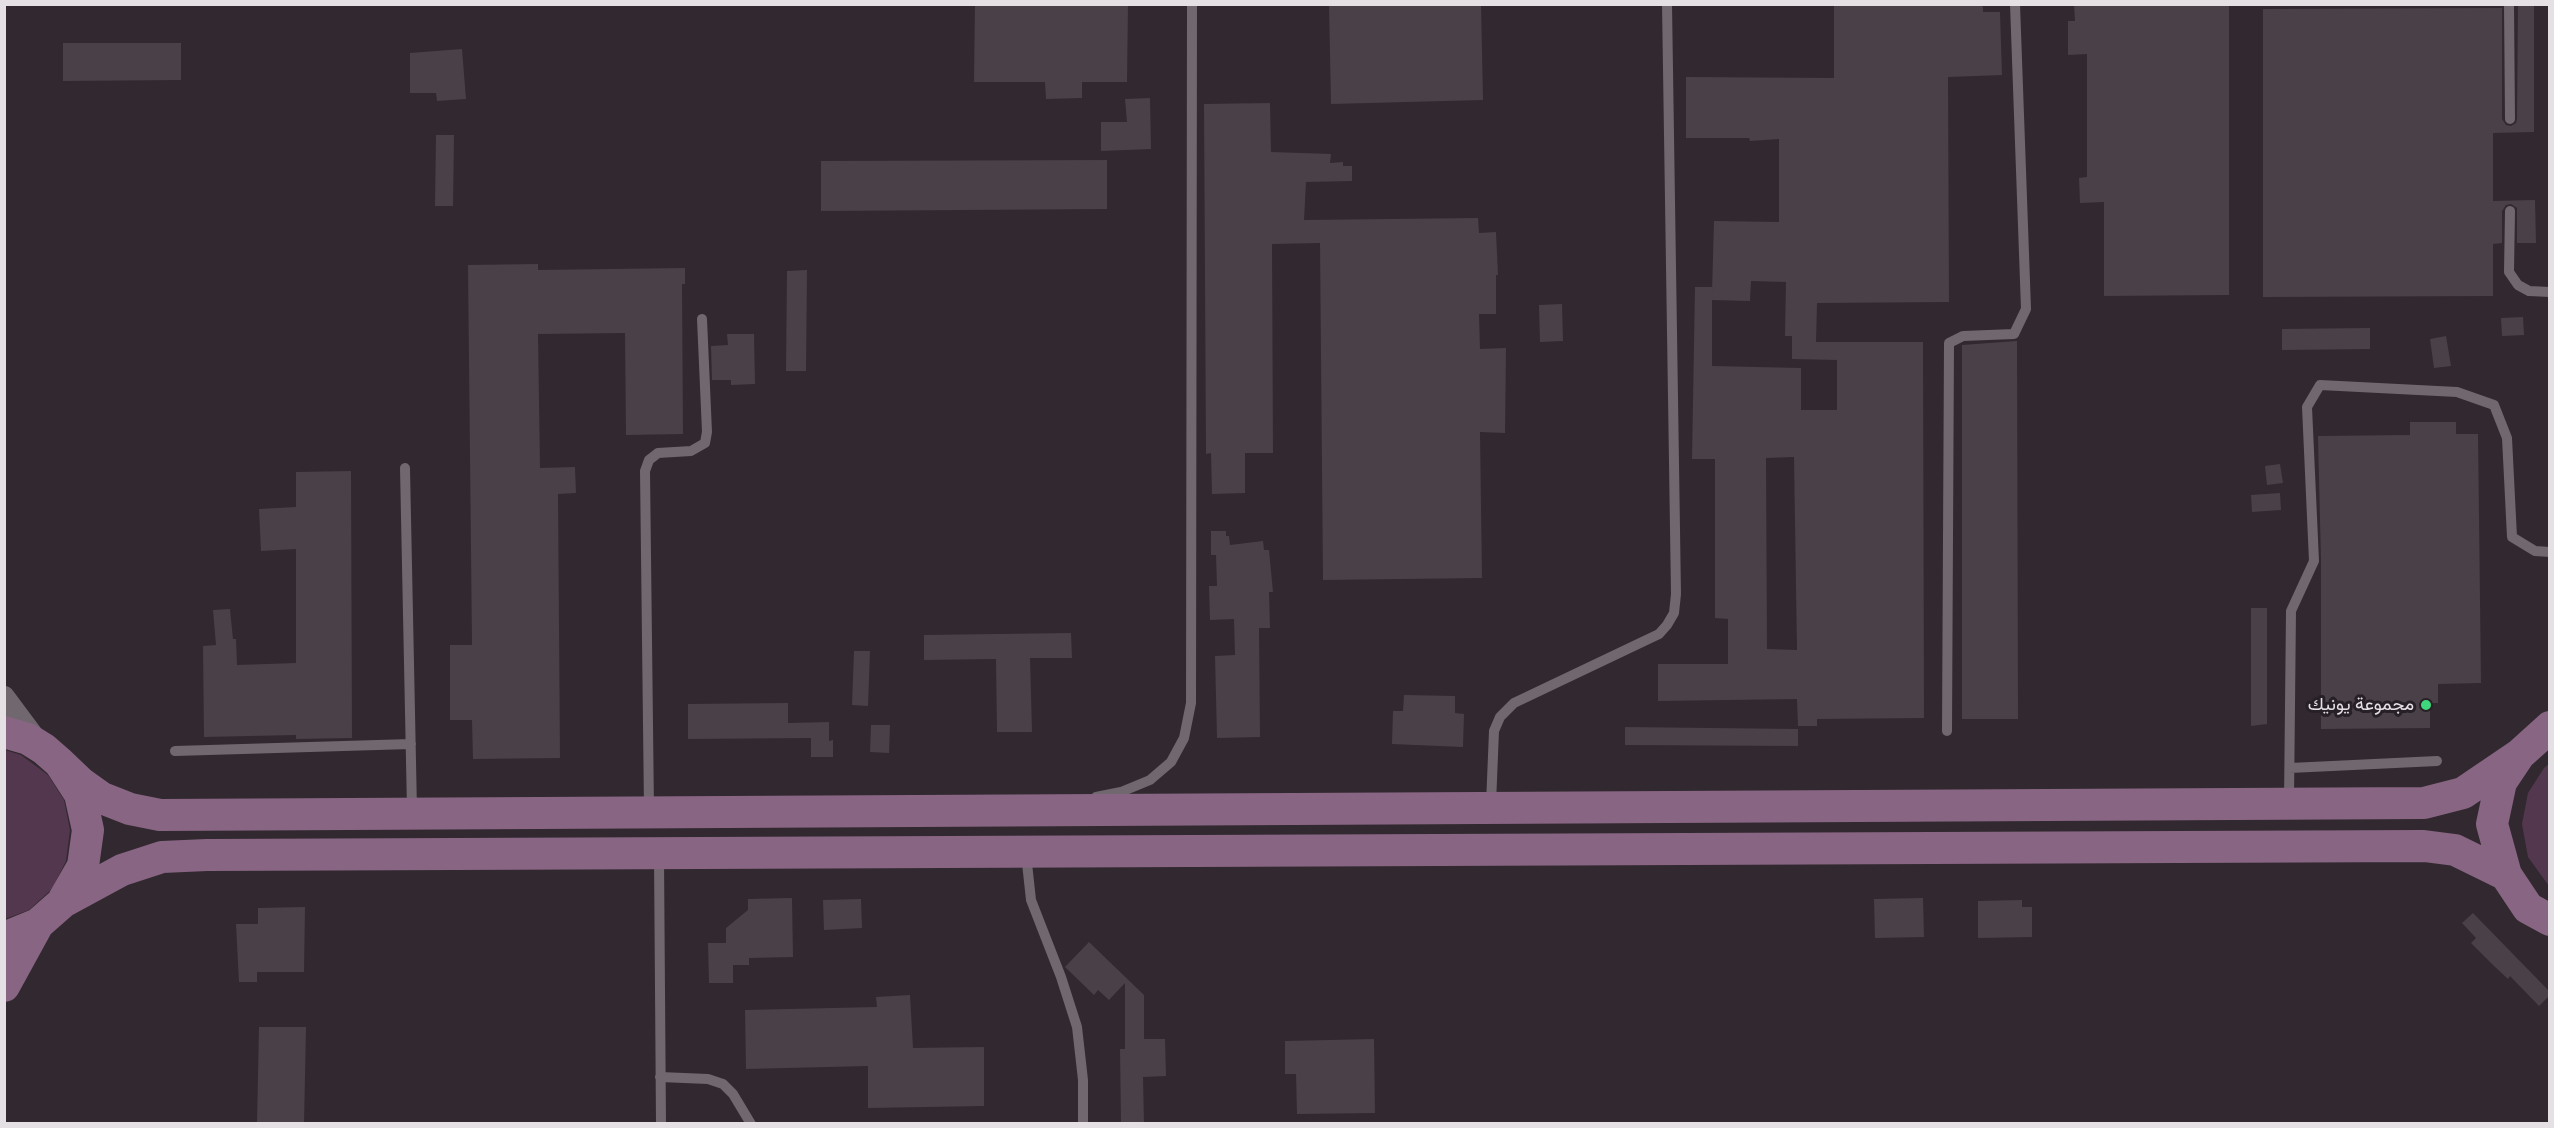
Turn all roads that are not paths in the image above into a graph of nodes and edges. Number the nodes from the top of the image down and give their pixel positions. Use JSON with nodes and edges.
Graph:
{"nodes":[{"id":1,"x":1192,"y":4,"type":"edge"},
{"id":2,"x":1667,"y":4,"type":"edge"},
{"id":3,"x":2015,"y":4,"type":"edge"},
{"id":4,"x":2509,"y":4,"type":"edge"},
{"id":5,"x":2510,"y":118,"type":"dead end"},
{"id":6,"x":2510,"y":211,"type":"dead end"},
{"id":7,"x":2550,"y":292,"type":"edge"},
{"id":8,"x":702,"y":319,"type":"dead end"},
{"id":9,"x":405,"y":468,"type":"dead end"},
{"id":10,"x":2550,"y":552,"type":"edge"},
{"id":11,"x":4,"y":697,"type":"edge"},
{"id":12,"x":2550,"y":728,"type":"edge"},
{"id":13,"x":1947,"y":731,"type":"dead end"},
{"id":14,"x":4,"y":732,"type":"edge"},
{"id":15,"x":411,"y":744,"type":"junction"},
{"id":16,"x":175,"y":751,"type":"dead end"},
{"id":17,"x":2519,"y":755,"type":"junction"},
{"id":18,"x":52,"y":756,"type":"junction"},
{"id":19,"x":2437,"y":761,"type":"dead end"},
{"id":20,"x":2290,"y":768,"type":"junction"},
{"id":21,"x":2289,"y":803,"type":"junction"},
{"id":22,"x":1491,"y":807,"type":"junction"},
{"id":23,"x":985,"y":810,"type":"junction"},
{"id":24,"x":649,"y":812,"type":"junction"},
{"id":25,"x":412,"y":813,"type":"junction"},
{"id":26,"x":1026,"y":853,"type":"junction"},
{"id":27,"x":659,"y":854,"type":"junction"},
{"id":28,"x":2506,"y":875,"type":"junction"},
{"id":29,"x":63,"y":902,"type":"junction"},
{"id":30,"x":2542,"y":918,"type":"edge"},
{"id":31,"x":38,"y":924,"type":"junction"},
{"id":32,"x":4,"y":938,"type":"edge"},
{"id":33,"x":4,"y":986,"type":"edge"},
{"id":34,"x":660,"y":1077,"type":"junction"},
{"id":35,"x":661,"y":1124,"type":"edge"},
{"id":36,"x":751,"y":1124,"type":"edge"},
{"id":37,"x":1083,"y":1124,"type":"edge"}],
"edges":[{"from":1,"to":23,"type":"lane"},
{"from":2,"to":22,"type":"lane"},
{"from":3,"to":13,"type":"lane"},
{"from":4,"to":5,"type":"lane"},
{"from":6,"to":7,"type":"lane"},
{"from":8,"to":24,"type":"lane"},
{"from":9,"to":15,"type":"lane"},
{"from":10,"to":20,"type":"lane"},
{"from":11,"to":18,"type":"street"},
{"from":12,"to":17,"type":"street"},
{"from":14,"to":18,"type":"street"},
{"from":15,"to":16,"type":"lane"},
{"from":15,"to":25,"type":"lane"},
{"from":17,"to":21,"type":"street"},
{"from":17,"to":28,"type":"street"},
{"from":18,"to":25,"type":"street"},
{"from":18,"to":29,"type":"street"},
{"from":19,"to":20,"type":"lane"},
{"from":20,"to":21,"type":"lane"},
{"from":21,"to":22,"type":"street"},
{"from":22,"to":23,"type":"street"},
{"from":23,"to":24,"type":"street"},
{"from":24,"to":25,"type":"street"},
{"from":26,"to":27,"type":"street"},
{"from":26,"to":28,"type":"street"},
{"from":26,"to":37,"type":"lane"},
{"from":27,"to":29,"type":"street"},
{"from":27,"to":34,"type":"lane"},
{"from":28,"to":30,"type":"street"},
{"from":29,"to":31,"type":"street"},
{"from":31,"to":32,"type":"street"},
{"from":31,"to":33,"type":"street"},
{"from":34,"to":35,"type":"lane"},
{"from":34,"to":36,"type":"lane"}]}
